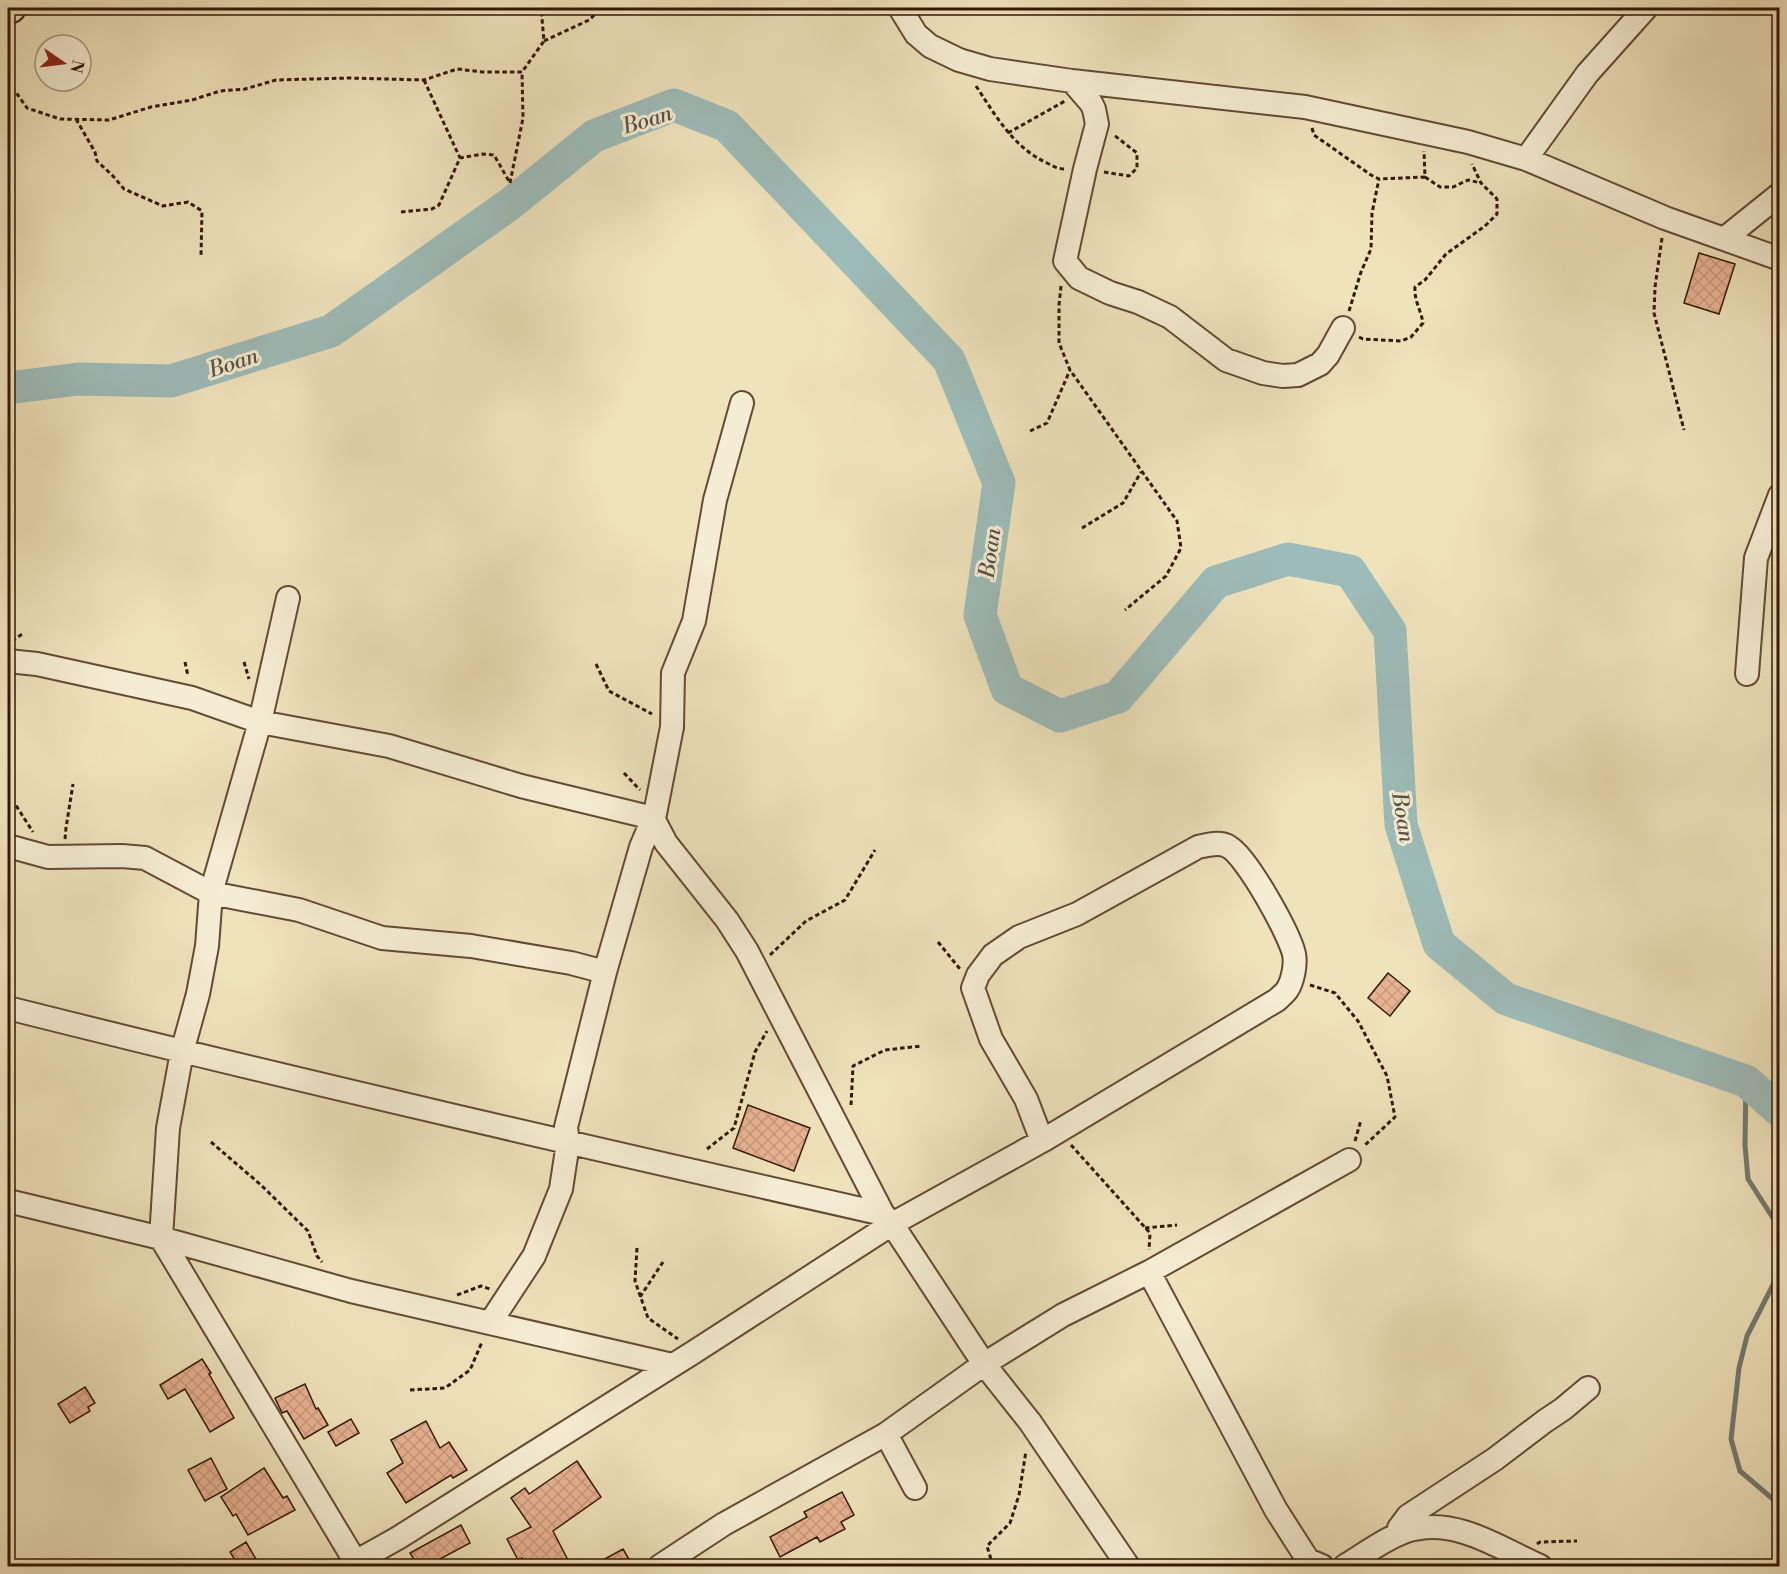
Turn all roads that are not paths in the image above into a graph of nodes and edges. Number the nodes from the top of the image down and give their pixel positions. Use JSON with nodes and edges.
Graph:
{"nodes":[{"id":1,"x":900,"y":8,"type":"edge"},
{"id":2,"x":1646,"y":8,"type":"edge"},
{"id":3,"x":1077,"y":86,"type":"junction"},
{"id":4,"x":1526,"y":159,"type":"junction"},
{"id":5,"x":1779,"y":194,"type":"edge"},
{"id":6,"x":1724,"y":239,"type":"junction"},
{"id":7,"x":1779,"y":259,"type":"edge"},
{"id":8,"x":1343,"y":328,"type":"road end"},
{"id":9,"x":742,"y":403,"type":"dead end"},
{"id":10,"x":1779,"y":495,"type":"edge"},
{"id":11,"x":288,"y":598,"type":"dead end"},
{"id":12,"x":8,"y":661,"type":"edge"},
{"id":13,"x":1747,"y":674,"type":"dead end"},
{"id":14,"x":260,"y":722,"type":"junction"},
{"id":15,"x":653,"y":818,"type":"junction"},
{"id":16,"x":8,"y":846,"type":"edge"},
{"id":17,"x":211,"y":894,"type":"junction"},
{"id":18,"x":605,"y":972,"type":"junction"},
{"id":19,"x":8,"y":1008,"type":"edge"},
{"id":20,"x":182,"y":1052,"type":"junction"},
{"id":21,"x":1050,"y":1136,"type":"junction"},
{"id":22,"x":568,"y":1143,"type":"junction"},
{"id":23,"x":1349,"y":1160,"type":"road end"},
{"id":24,"x":8,"y":1201,"type":"edge"},
{"id":25,"x":888,"y":1219,"type":"junction"},
{"id":26,"x":161,"y":1238,"type":"junction"},
{"id":27,"x":1149,"y":1272,"type":"junction"},
{"id":28,"x":490,"y":1323,"type":"junction"},
{"id":29,"x":984,"y":1364,"type":"junction"},
{"id":30,"x":672,"y":1365,"type":"junction"},
{"id":31,"x":1588,"y":1388,"type":"dead end"},
{"id":32,"x":886,"y":1434,"type":"junction"},
{"id":33,"x":915,"y":1488,"type":"dead end"},
{"id":34,"x":1397,"y":1535,"type":"junction"},
{"id":35,"x":354,"y":1565,"type":"edge"},
{"id":36,"x":660,"y":1566,"type":"edge"},
{"id":37,"x":1128,"y":1566,"type":"edge"},
{"id":38,"x":1322,"y":1566,"type":"edge"},
{"id":39,"x":1345,"y":1566,"type":"edge"},
{"id":40,"x":1540,"y":1566,"type":"edge"}],
"edges":[{"from":1,"to":3,"type":"street"},
{"from":2,"to":4,"type":"street"},
{"from":3,"to":4,"type":"street"},
{"from":3,"to":8,"type":"street"},
{"from":4,"to":6,"type":"street"},
{"from":5,"to":6,"type":"street"},
{"from":6,"to":7,"type":"street"},
{"from":9,"to":15,"type":"street"},
{"from":10,"to":13,"type":"street"},
{"from":11,"to":14,"type":"street"},
{"from":12,"to":14,"type":"street"},
{"from":14,"to":15,"type":"street"},
{"from":14,"to":17,"type":"street"},
{"from":15,"to":18,"type":"street"},
{"from":15,"to":25,"type":"street"},
{"from":16,"to":17,"type":"street"},
{"from":17,"to":18,"type":"street"},
{"from":17,"to":20,"type":"street"},
{"from":18,"to":22,"type":"street"},
{"from":19,"to":20,"type":"street"},
{"from":20,"to":22,"type":"street"},
{"from":20,"to":26,"type":"street"},
{"from":21,"to":21,"type":"street"},
{"from":21,"to":25,"type":"street"},
{"from":22,"to":25,"type":"street"},
{"from":22,"to":28,"type":"street"},
{"from":23,"to":27,"type":"street"},
{"from":24,"to":26,"type":"street"},
{"from":25,"to":29,"type":"street"},
{"from":25,"to":30,"type":"street"},
{"from":26,"to":28,"type":"street"},
{"from":26,"to":35,"type":"street"},
{"from":27,"to":29,"type":"street"},
{"from":27,"to":38,"type":"street"},
{"from":28,"to":30,"type":"street"},
{"from":29,"to":32,"type":"street"},
{"from":29,"to":37,"type":"street"},
{"from":30,"to":35,"type":"street"},
{"from":31,"to":34,"type":"street"},
{"from":32,"to":33,"type":"street"},
{"from":32,"to":36,"type":"street"},
{"from":34,"to":39,"type":"street"},
{"from":34,"to":40,"type":"street"}]}
